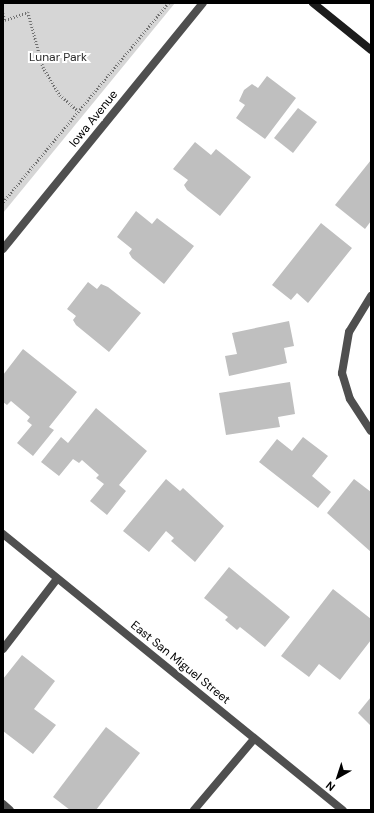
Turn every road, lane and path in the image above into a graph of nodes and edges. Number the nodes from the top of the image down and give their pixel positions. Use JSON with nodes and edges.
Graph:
{"nodes":[{"id":1,"x":168,"y":3,"type":"edge"},
{"id":2,"x":203,"y":3,"type":"edge"},
{"id":3,"x":313,"y":3,"type":"edge"},
{"id":4,"x":3,"y":13,"type":"edge"},
{"id":5,"x":371,"y":50,"type":"edge"},
{"id":6,"x":77,"y":110,"type":"junction"},
{"id":7,"x":3,"y":202,"type":"edge"},
{"id":8,"x":3,"y":250,"type":"edge"},
{"id":9,"x":371,"y":296,"type":"edge"},
{"id":10,"x":371,"y":431,"type":"edge"},
{"id":11,"x":3,"y":534,"type":"edge"},
{"id":12,"x":57,"y":579,"type":"junction"},
{"id":13,"x":3,"y":649,"type":"edge"},
{"id":14,"x":254,"y":739,"type":"junction"},
{"id":15,"x":3,"y":804,"type":"edge"},
{"id":16,"x":10,"y":810,"type":"edge"},
{"id":17,"x":194,"y":810,"type":"edge"},
{"id":18,"x":343,"y":810,"type":"edge"}],
"edges":[{"from":1,"to":6,"type":"path"},
{"from":2,"to":8,"type":"street","name":"Iowa Avenue"},
{"from":3,"to":5,"type":"main road"},
{"from":4,"to":6,"type":"path"},
{"from":6,"to":7,"type":"path"},
{"from":9,"to":10,"type":"street"},
{"from":11,"to":12,"type":"street","name":"East San Miguel Street"},
{"from":12,"to":13,"type":"street"},
{"from":12,"to":14,"type":"street","name":"East San Miguel Street"},
{"from":14,"to":17,"type":"street"},
{"from":14,"to":18,"type":"street","name":"East San Miguel Street"},
{"from":15,"to":16,"type":"street"}]}
